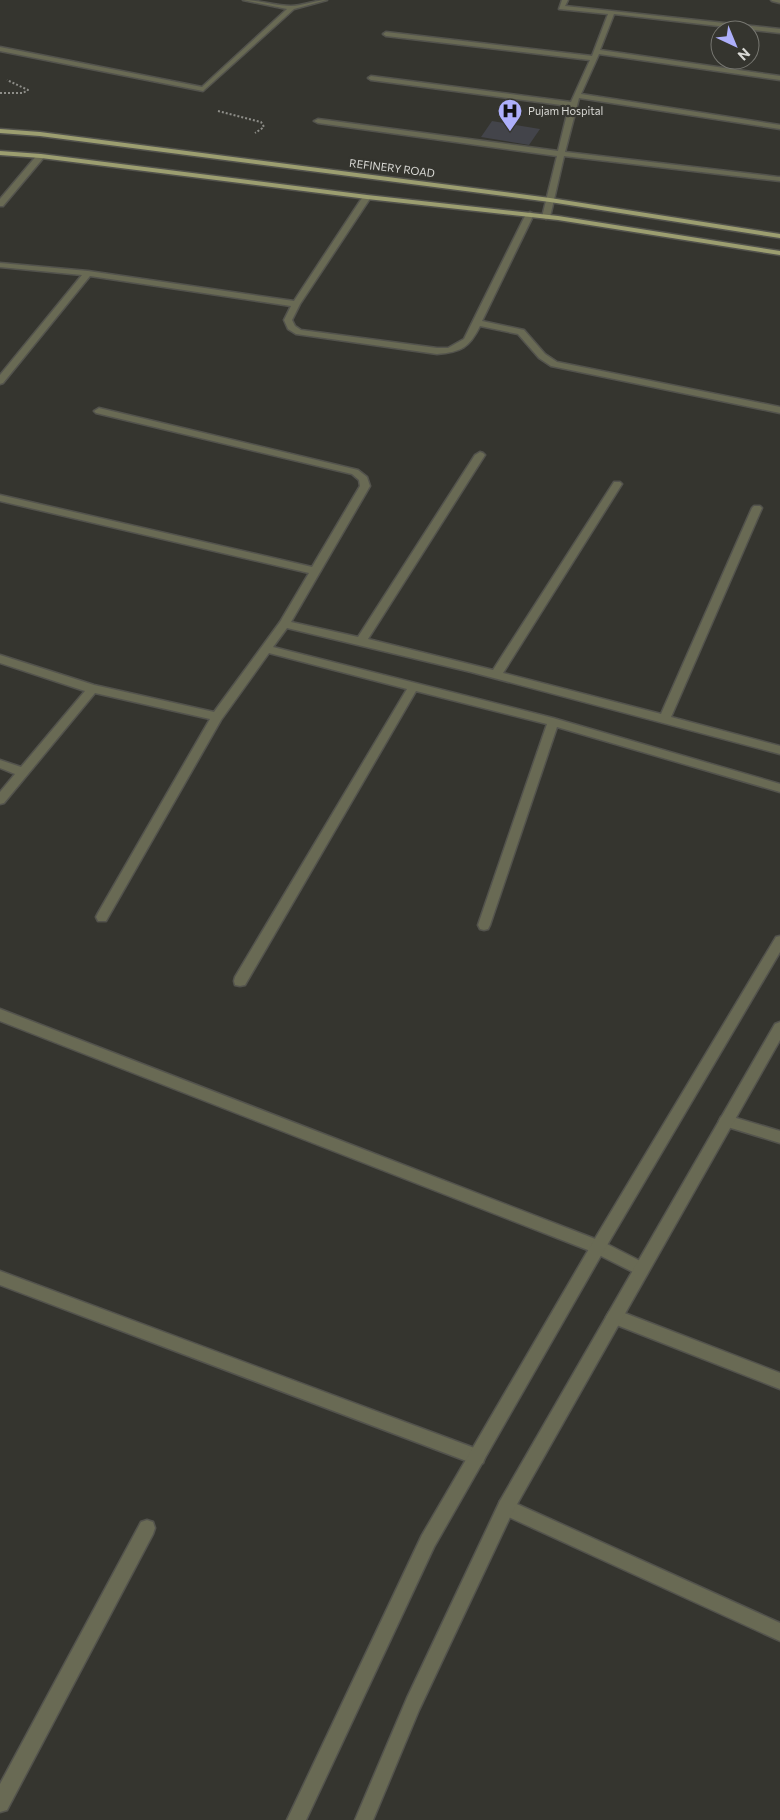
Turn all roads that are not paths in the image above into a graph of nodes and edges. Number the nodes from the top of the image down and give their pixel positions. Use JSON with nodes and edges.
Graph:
{"nodes":[{"id":1,"x":246,"y":0,"type":"edge"},
{"id":2,"x":324,"y":0,"type":"edge"},
{"id":3,"x":565,"y":0,"type":"edge"},
{"id":4,"x":774,"y":0,"type":"edge"},
{"id":5,"x":780,"y":1,"type":"edge"},
{"id":6,"x":292,"y":8,"type":"junction"},
{"id":7,"x":612,"y":12,"type":"junction"},
{"id":8,"x":780,"y":32,"type":"edge"},
{"id":9,"x":386,"y":34,"type":"dead end"},
{"id":10,"x":0,"y":49,"type":"edge"},
{"id":11,"x":596,"y":55,"type":"junction"},
{"id":12,"x":372,"y":78,"type":"dead end"},
{"id":13,"x":780,"y":78,"type":"edge"},
{"id":14,"x":577,"y":96,"type":"junction"},
{"id":15,"x":573,"y":104,"type":"junction"},
{"id":16,"x":318,"y":122,"type":"dead end"},
{"id":17,"x":780,"y":127,"type":"edge"},
{"id":18,"x":0,"y":131,"type":"edge"},
{"id":19,"x":0,"y":153,"type":"edge"},
{"id":20,"x":562,"y":154,"type":"junction"},
{"id":21,"x":41,"y":156,"type":"junction"},
{"id":22,"x":778,"y":178,"type":"dead end"},
{"id":23,"x":367,"y":197,"type":"junction"},
{"id":24,"x":550,"y":200,"type":"junction"},
{"id":25,"x":0,"y":204,"type":"edge"},
{"id":26,"x":530,"y":214,"type":"junction"},
{"id":27,"x":546,"y":216,"type":"junction"},
{"id":28,"x":780,"y":236,"type":"edge"},
{"id":29,"x":780,"y":253,"type":"edge"},
{"id":30,"x":0,"y":265,"type":"edge"},
{"id":31,"x":88,"y":274,"type":"junction"},
{"id":32,"x":296,"y":304,"type":"junction"},
{"id":33,"x":477,"y":323,"type":"junction"},
{"id":34,"x":0,"y":381,"type":"edge"},
{"id":35,"x":780,"y":410,"type":"edge"},
{"id":36,"x":99,"y":411,"type":"dead end"},
{"id":37,"x":480,"y":455,"type":"dead end"},
{"id":38,"x":617,"y":484,"type":"dead end"},
{"id":39,"x":0,"y":498,"type":"edge"},
{"id":40,"x":757,"y":508,"type":"dead end"},
{"id":41,"x":316,"y":570,"type":"junction"},
{"id":42,"x":284,"y":624,"type":"junction"},
{"id":43,"x":361,"y":641,"type":"junction"},
{"id":44,"x":267,"y":649,"type":"junction"},
{"id":45,"x":0,"y":659,"type":"edge"},
{"id":46,"x":495,"y":676,"type":"junction"},
{"id":47,"x":413,"y":687,"type":"junction"},
{"id":48,"x":94,"y":689,"type":"junction"},
{"id":49,"x":218,"y":718,"type":"junction"},
{"id":50,"x":664,"y":720,"type":"junction"},
{"id":51,"x":552,"y":722,"type":"junction"},
{"id":52,"x":780,"y":750,"type":"edge"},
{"id":53,"x":0,"y":764,"type":"edge"},
{"id":54,"x":23,"y":772,"type":"junction"},
{"id":55,"x":780,"y":788,"type":"edge"},
{"id":56,"x":0,"y":800,"type":"edge"},
{"id":57,"x":102,"y":917,"type":"dead end"},
{"id":58,"x":484,"y":925,"type":"dead end"},
{"id":59,"x":780,"y":941,"type":"edge"},
{"id":60,"x":240,"y":981,"type":"dead end"},
{"id":61,"x":0,"y":1016,"type":"edge"},
{"id":62,"x":780,"y":1028,"type":"edge"},
{"id":63,"x":726,"y":1121,"type":"junction"},
{"id":64,"x":780,"y":1137,"type":"edge"},
{"id":65,"x":598,"y":1248,"type":"junction"},
{"id":66,"x":641,"y":1269,"type":"junction"},
{"id":67,"x":0,"y":1278,"type":"edge"},
{"id":68,"x":614,"y":1316,"type":"junction"},
{"id":69,"x":780,"y":1381,"type":"edge"},
{"id":70,"x":477,"y":1457,"type":"junction"},
{"id":71,"x":506,"y":1507,"type":"junction"},
{"id":72,"x":147,"y":1528,"type":"dead end"},
{"id":73,"x":780,"y":1632,"type":"edge"},
{"id":74,"x":0,"y":1803,"type":"edge"},
{"id":75,"x":296,"y":1820,"type":"edge"},
{"id":76,"x":364,"y":1820,"type":"edge"}],
"edges":[{"from":1,"to":6,"type":"street"},
{"from":2,"to":6,"type":"street"},
{"from":3,"to":7,"type":"street"},
{"from":4,"to":5,"type":"street"},
{"from":6,"to":10,"type":"street"},
{"from":7,"to":8,"type":"street"},
{"from":7,"to":11,"type":"street"},
{"from":9,"to":11,"type":"street"},
{"from":11,"to":13,"type":"street"},
{"from":11,"to":14,"type":"street"},
{"from":12,"to":15,"type":"street"},
{"from":14,"to":15,"type":"street"},
{"from":14,"to":17,"type":"street"},
{"from":15,"to":20,"type":"street"},
{"from":16,"to":20,"type":"street"},
{"from":18,"to":24,"type":"main road","name":"REFINERY ROAD"},
{"from":19,"to":21,"type":"main road"},
{"from":20,"to":22,"type":"street"},
{"from":20,"to":24,"type":"street"},
{"from":21,"to":23,"type":"main road"},
{"from":21,"to":25,"type":"street"},
{"from":23,"to":26,"type":"main road"},
{"from":23,"to":32,"type":"street"},
{"from":24,"to":27,"type":"street"},
{"from":24,"to":28,"type":"main road","name":"REFINERY ROAD"},
{"from":26,"to":27,"type":"main road"},
{"from":26,"to":33,"type":"street"},
{"from":27,"to":29,"type":"main road"},
{"from":30,"to":31,"type":"street"},
{"from":31,"to":32,"type":"street"},
{"from":31,"to":34,"type":"street"},
{"from":32,"to":33,"type":"street"},
{"from":33,"to":35,"type":"street"},
{"from":36,"to":41,"type":"street"},
{"from":37,"to":43,"type":"street"},
{"from":38,"to":46,"type":"street"},
{"from":39,"to":41,"type":"street"},
{"from":40,"to":50,"type":"street"},
{"from":41,"to":42,"type":"street"},
{"from":42,"to":43,"type":"street"},
{"from":42,"to":44,"type":"street"},
{"from":43,"to":46,"type":"street"},
{"from":44,"to":47,"type":"street"},
{"from":44,"to":49,"type":"street"},
{"from":45,"to":48,"type":"street"},
{"from":46,"to":50,"type":"street"},
{"from":47,"to":51,"type":"street"},
{"from":47,"to":60,"type":"street"},
{"from":48,"to":49,"type":"street"},
{"from":48,"to":54,"type":"street"},
{"from":49,"to":57,"type":"street"},
{"from":50,"to":52,"type":"street"},
{"from":51,"to":55,"type":"street"},
{"from":51,"to":58,"type":"street"},
{"from":53,"to":54,"type":"street"},
{"from":54,"to":56,"type":"street"},
{"from":59,"to":65,"type":"street"},
{"from":61,"to":65,"type":"street"},
{"from":62,"to":63,"type":"street"},
{"from":63,"to":64,"type":"street"},
{"from":63,"to":66,"type":"street"},
{"from":65,"to":66,"type":"street"},
{"from":65,"to":70,"type":"street"},
{"from":66,"to":68,"type":"street"},
{"from":67,"to":70,"type":"street"},
{"from":68,"to":69,"type":"street"},
{"from":68,"to":71,"type":"street"},
{"from":70,"to":75,"type":"street"},
{"from":71,"to":73,"type":"street"},
{"from":71,"to":76,"type":"street"},
{"from":72,"to":74,"type":"street"}]}
